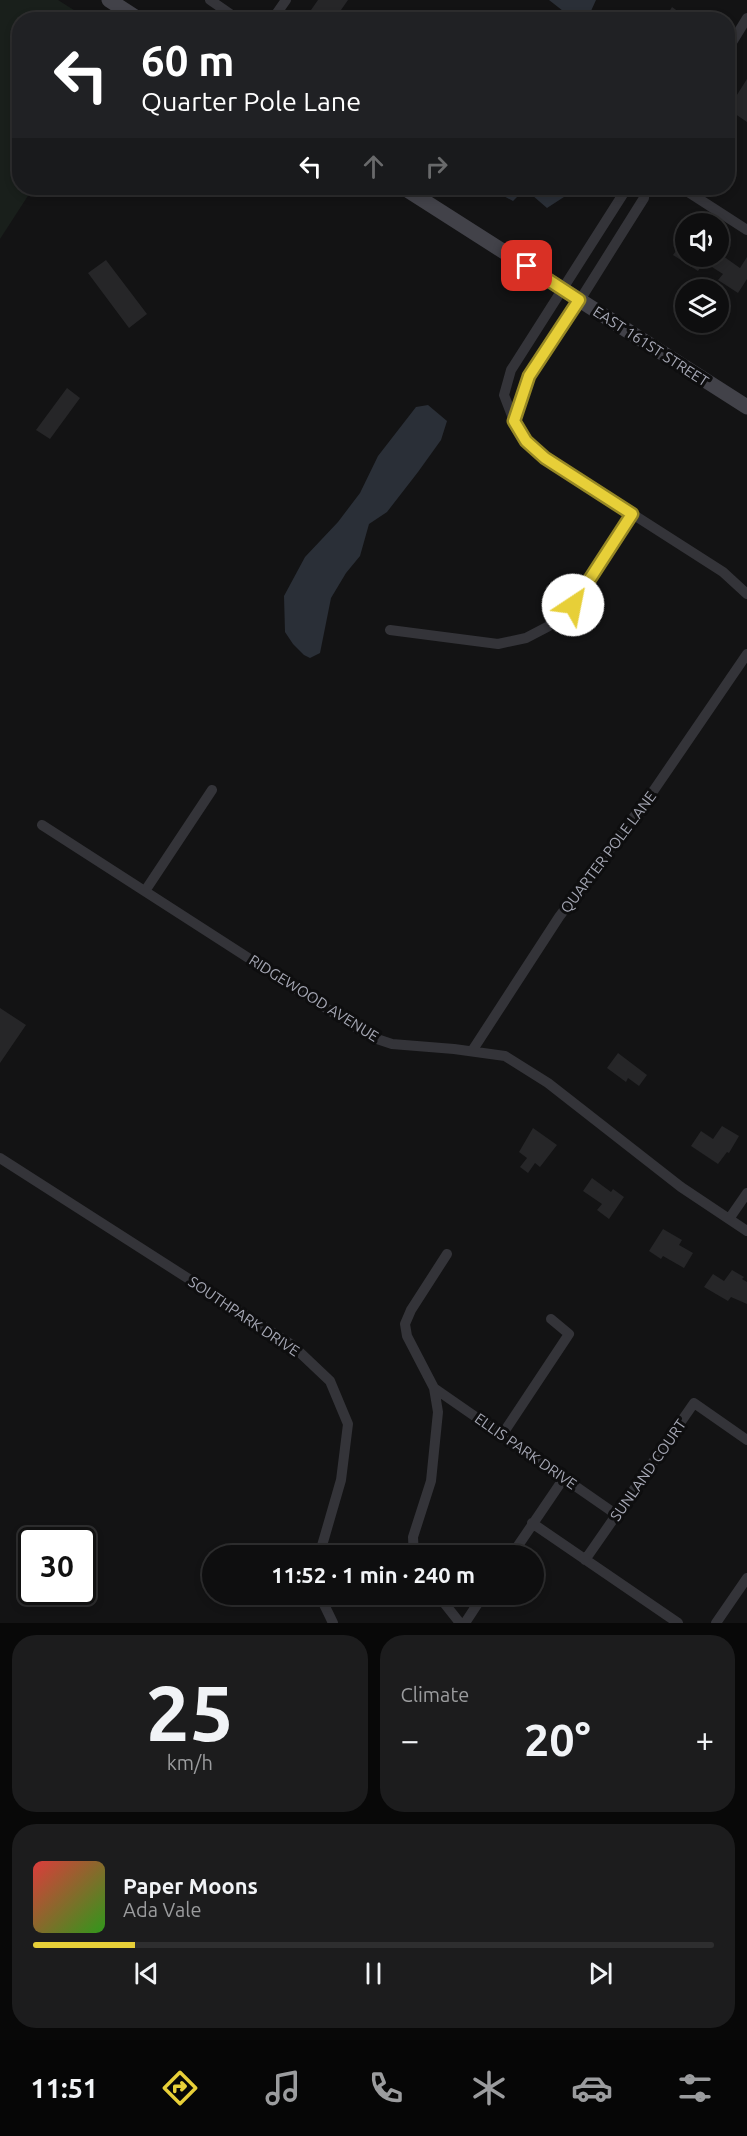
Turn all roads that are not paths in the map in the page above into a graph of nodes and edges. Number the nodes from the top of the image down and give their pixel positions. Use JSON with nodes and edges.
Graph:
{"nodes":[{"id":1,"x":109,"y":0,"type":"edge"},
{"id":2,"x":210,"y":0,"type":"edge"},
{"id":3,"x":128,"y":12,"type":"edge"},
{"id":4,"x":227,"y":12,"type":"edge"},
{"id":5,"x":747,"y":18,"type":"edge"},
{"id":6,"x":735,"y":38,"type":"edge"},
{"id":7,"x":415,"y":195,"type":"edge"},
{"id":8,"x":622,"y":195,"type":"edge"},
{"id":9,"x":644,"y":195,"type":"edge"},
{"id":10,"x":693,"y":195,"type":"edge"},
{"id":11,"x":747,"y":230,"type":"edge"},
{"id":12,"x":562,"y":289,"type":"junction"},
{"id":13,"x":579,"y":300,"type":"junction"},
{"id":14,"x":747,"y":407,"type":"edge"},
{"id":15,"x":514,"y":421,"type":"junction"},
{"id":16,"x":632,"y":514,"type":"junction"},
{"id":17,"x":747,"y":594,"type":"edge"},
{"id":18,"x":390,"y":630,"type":"dead end"},
{"id":19,"x":747,"y":654,"type":"edge"},
{"id":20,"x":212,"y":790,"type":"dead end"},
{"id":21,"x":42,"y":825,"type":"dead end"},
{"id":22,"x":144,"y":891,"type":"junction"},
{"id":23,"x":472,"y":1051,"type":"junction"},
{"id":24,"x":0,"y":1158,"type":"edge"},
{"id":25,"x":747,"y":1193,"type":"edge"},
{"id":26,"x":729,"y":1219,"type":"junction"},
{"id":27,"x":747,"y":1231,"type":"edge"},
{"id":28,"x":447,"y":1254,"type":"dead end"},
{"id":29,"x":551,"y":1319,"type":"dead end"},
{"id":30,"x":434,"y":1388,"type":"junction"},
{"id":31,"x":502,"y":1435,"type":"junction"},
{"id":32,"x":747,"y":1440,"type":"edge"},
{"id":33,"x":564,"y":1478,"type":"junction"},
{"id":34,"x":617,"y":1515,"type":"junction"},
{"id":35,"x":532,"y":1523,"type":"junction"},
{"id":36,"x":322,"y":1545,"type":"edge"},
{"id":37,"x":413,"y":1545,"type":"edge"},
{"id":38,"x":518,"y":1545,"type":"edge"},
{"id":39,"x":585,"y":1560,"type":"junction"},
{"id":40,"x":747,"y":1578,"type":"edge"},
{"id":41,"x":324,"y":1605,"type":"edge"},
{"id":42,"x":446,"y":1605,"type":"edge"},
{"id":43,"x":477,"y":1605,"type":"edge"},
{"id":44,"x":333,"y":1623,"type":"edge"},
{"id":45,"x":460,"y":1623,"type":"edge"},
{"id":46,"x":465,"y":1623,"type":"edge"},
{"id":47,"x":678,"y":1623,"type":"edge"},
{"id":48,"x":716,"y":1623,"type":"edge"}],
"edges":[{"from":1,"to":3,"type":"street"},
{"from":2,"to":4,"type":"street"},
{"from":5,"to":6,"type":"street"},
{"from":7,"to":12,"type":"street","name":"EAST 161ST STREET"},
{"from":8,"to":12,"type":"street"},
{"from":9,"to":13,"type":"street"},
{"from":10,"to":11,"type":"street"},
{"from":12,"to":13,"type":"street","name":"EAST 161ST STREET"},
{"from":12,"to":15,"type":"street"},
{"from":13,"to":14,"type":"street","name":"EAST 161ST STREET"},
{"from":13,"to":15,"type":"street"},
{"from":15,"to":16,"type":"street"},
{"from":16,"to":17,"type":"street"},
{"from":16,"to":18,"type":"street"},
{"from":19,"to":23,"type":"street","name":"QUARTER POLE LANE"},
{"from":20,"to":22,"type":"street"},
{"from":21,"to":22,"type":"street","name":"RIDGEWOOD AVENUE"},
{"from":22,"to":23,"type":"street","name":"RIDGEWOOD AVENUE"},
{"from":23,"to":26,"type":"street","name":"RIDGEWOOD AVENUE"},
{"from":24,"to":36,"type":"street","name":"SOUTHPARK DRIVE"},
{"from":25,"to":26,"type":"street"},
{"from":26,"to":27,"type":"street","name":"RIDGEWOOD AVENUE"},
{"from":28,"to":30,"type":"street"},
{"from":29,"to":31,"type":"street"},
{"from":30,"to":31,"type":"street","name":"ELLIS PARK DRIVE"},
{"from":30,"to":37,"type":"street"},
{"from":31,"to":33,"type":"street","name":"ELLIS PARK DRIVE"},
{"from":32,"to":34,"type":"street","name":"SUNLAND COURT"},
{"from":33,"to":34,"type":"street","name":"ELLIS PARK DRIVE"},
{"from":33,"to":35,"type":"street"},
{"from":34,"to":39,"type":"street","name":"SUNLAND COURT"},
{"from":35,"to":38,"type":"street"},
{"from":35,"to":39,"type":"street"},
{"from":39,"to":47,"type":"street"},
{"from":40,"to":48,"type":"street"},
{"from":41,"to":44,"type":"street"},
{"from":42,"to":45,"type":"street"},
{"from":43,"to":46,"type":"street"}]}
